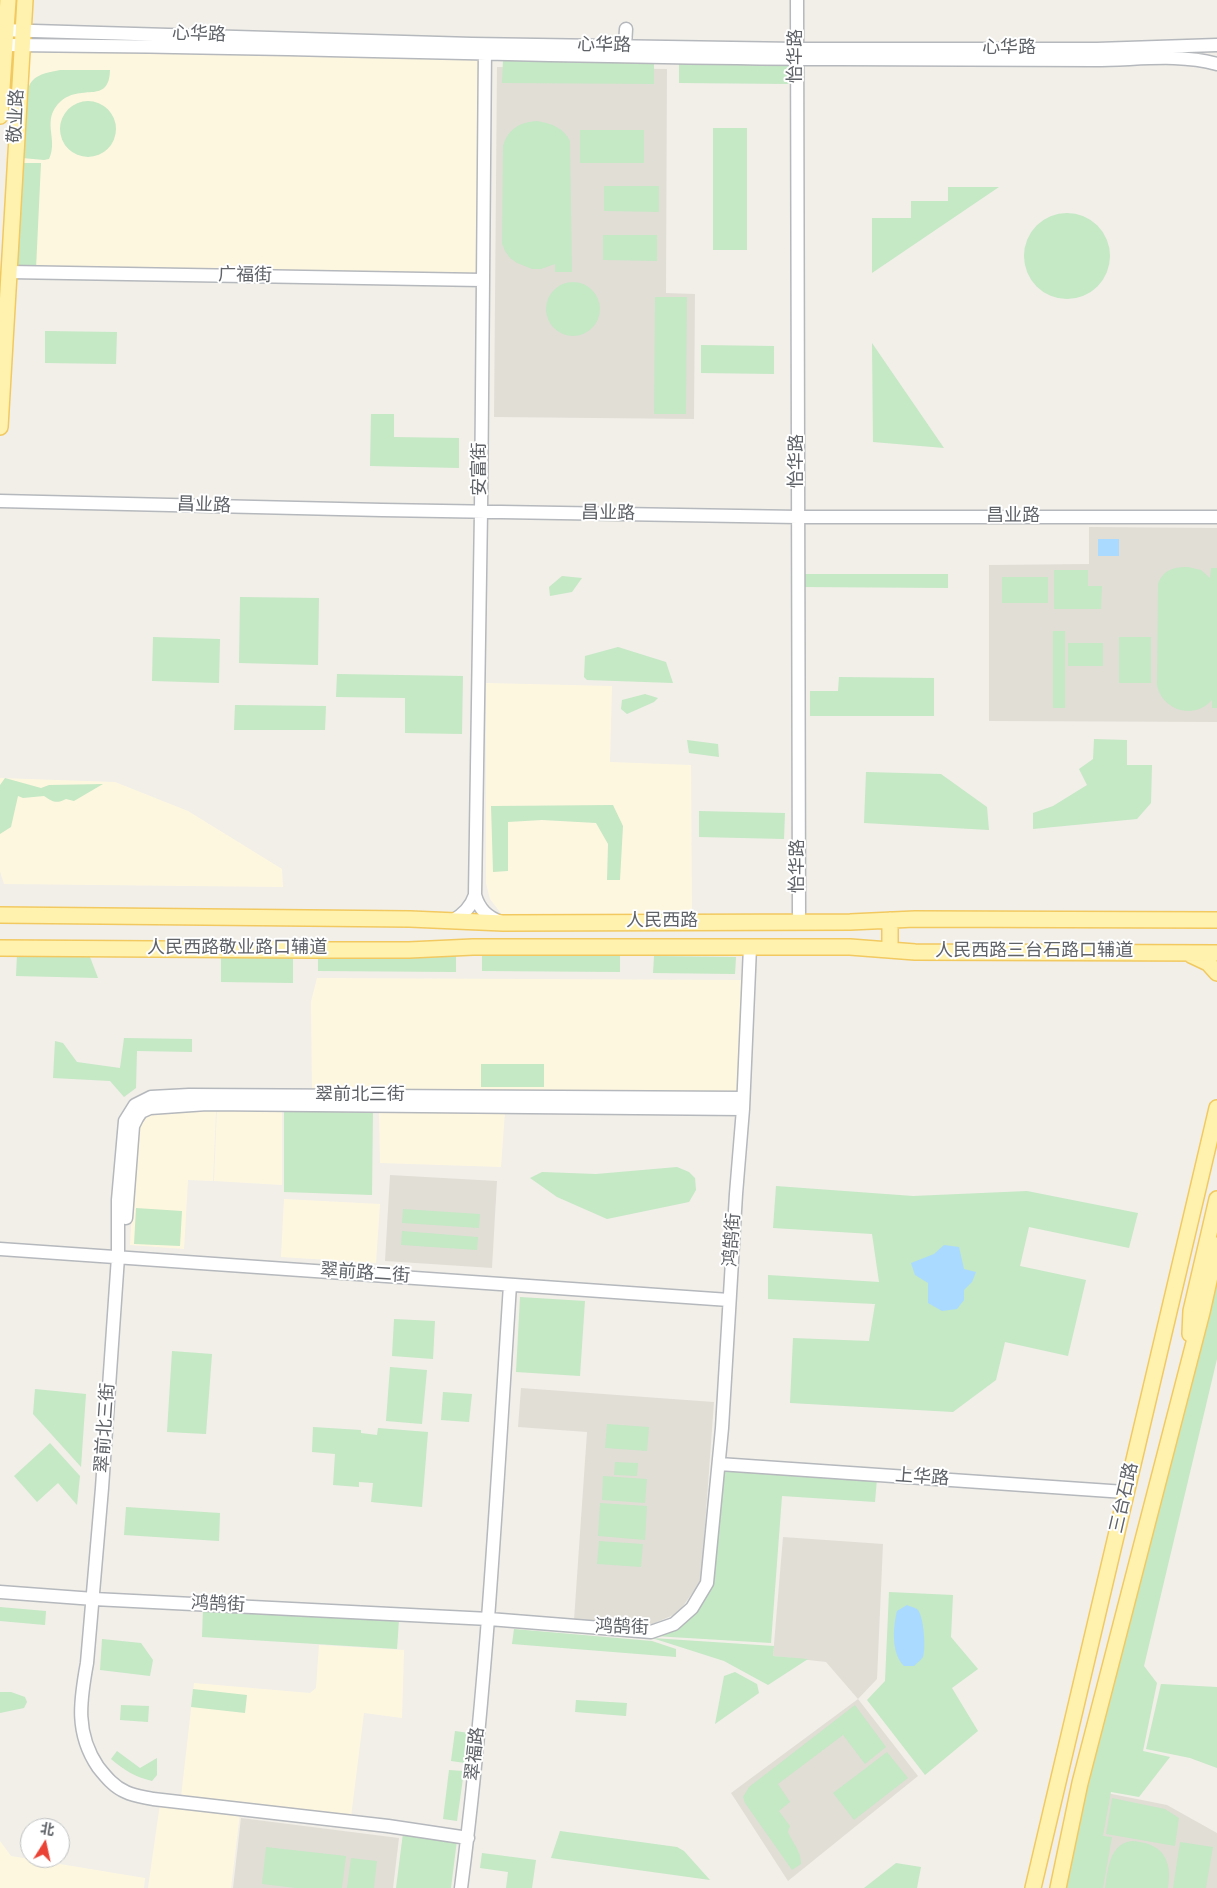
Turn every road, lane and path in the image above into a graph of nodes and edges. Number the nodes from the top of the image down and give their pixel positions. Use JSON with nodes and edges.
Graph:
{"nodes":[{"id":1,"x":8,"y":0,"type":"edge"},
{"id":2,"x":25,"y":0,"type":"edge"},
{"id":3,"x":797,"y":0,"type":"edge"},
{"id":4,"x":626,"y":28,"type":"dead end"},
{"id":5,"x":3,"y":38,"type":"edge"},
{"id":6,"x":23,"y":38,"type":"junction"},
{"id":7,"x":626,"y":46,"type":"junction"},
{"id":8,"x":1212,"y":46,"type":"edge"},
{"id":9,"x":485,"y":49,"type":"junction"},
{"id":10,"x":797,"y":54,"type":"junction"},
{"id":11,"x":1217,"y":64,"type":"edge"},
{"id":12,"x":0,"y":116,"type":"edge"},
{"id":13,"x":9,"y":272,"type":"junction"},
{"id":14,"x":482,"y":280,"type":"junction"},
{"id":15,"x":0,"y":427,"type":"edge"},
{"id":16,"x":0,"y":501,"type":"edge"},
{"id":17,"x":481,"y":512,"type":"junction"},
{"id":18,"x":798,"y":517,"type":"junction"},
{"id":19,"x":1217,"y":517,"type":"edge"},
{"id":20,"x":475,"y":895,"type":"junction"},
{"id":21,"x":0,"y":904,"type":"edge"},
{"id":22,"x":1217,"y":913,"type":"edge"},
{"id":23,"x":0,"y":915,"type":"edge"},
{"id":24,"x":28,"y":916,"type":"junction"},
{"id":25,"x":1186,"y":919,"type":"junction"},
{"id":26,"x":890,"y":920,"type":"junction"},
{"id":27,"x":1217,"y":920,"type":"edge"},
{"id":28,"x":452,"y":921,"type":"junction"},
{"id":29,"x":473,"y":922,"type":"joint"},
{"id":30,"x":799,"y":922,"type":"junction"},
{"id":31,"x":850,"y":922,"type":"joint"},
{"id":32,"x":503,"y":923,"type":"junction"},
{"id":33,"x":473,"y":947,"type":"joint"},
{"id":34,"x":750,"y":947,"type":"junction"},
{"id":35,"x":850,"y":947,"type":"joint"},
{"id":36,"x":0,"y":948,"type":"edge"},
{"id":37,"x":27,"y":948,"type":"junction"},
{"id":38,"x":890,"y":950,"type":"junction"},
{"id":39,"x":1185,"y":953,"type":"junction"},
{"id":40,"x":1217,"y":954,"type":"edge"},
{"id":41,"x":0,"y":957,"type":"edge"},
{"id":42,"x":1217,"y":972,"type":"edge"},
{"id":43,"x":743,"y":1104,"type":"junction"},
{"id":44,"x":1217,"y":1108,"type":"edge"},
{"id":45,"x":1217,"y":1148,"type":"edge"},
{"id":46,"x":1217,"y":1199,"type":"edge"},
{"id":47,"x":1217,"y":1244,"type":"edge"},
{"id":48,"x":0,"y":1249,"type":"edge"},
{"id":49,"x":118,"y":1257,"type":"junction"},
{"id":50,"x":510,"y":1285,"type":"junction"},
{"id":51,"x":729,"y":1300,"type":"junction"},
{"id":52,"x":1185,"y":1309,"type":"junction"},
{"id":53,"x":1158,"y":1356,"type":"junction"},
{"id":54,"x":1189,"y":1363,"type":"junction"},
{"id":55,"x":719,"y":1464,"type":"junction"},
{"id":56,"x":1125,"y":1492,"type":"junction"},
{"id":57,"x":0,"y":1592,"type":"edge"},
{"id":58,"x":94,"y":1599,"type":"junction"},
{"id":59,"x":489,"y":1619,"type":"junction"},
{"id":60,"x":468,"y":1838,"type":"junction"},
{"id":61,"x":1045,"y":1839,"type":"junction"},
{"id":62,"x":461,"y":1888,"type":"edge"},
{"id":63,"x":1026,"y":1888,"type":"edge"},
{"id":64,"x":1034,"y":1888,"type":"edge"},
{"id":65,"x":1060,"y":1888,"type":"edge"}],
"edges":[{"from":1,"to":5,"type":"main road","name":"敬业路"},
{"from":2,"to":6,"type":"main road","name":"敬业路"},
{"from":3,"to":10,"type":"street","name":"怡华路"},
{"from":4,"to":7,"type":"street"},
{"from":5,"to":6,"type":"street","name":"心华路"},
{"from":5,"to":12,"type":"main road","name":"敬业路"},
{"from":6,"to":9,"type":"street","name":"心华路"},
{"from":6,"to":13,"type":"main road","name":"敬业路"},
{"from":7,"to":9,"type":"street","name":"心华路"},
{"from":7,"to":10,"type":"street","name":"心华路"},
{"from":8,"to":10,"type":"street","name":"心华路"},
{"from":9,"to":10,"type":"street","name":"心华路"},
{"from":9,"to":14,"type":"street","name":"安富街"},
{"from":10,"to":11,"type":"street","name":"心华路"},
{"from":10,"to":18,"type":"street","name":"怡华路"},
{"from":13,"to":14,"type":"street","name":"广福街"},
{"from":13,"to":15,"type":"main road","name":"敬业路"},
{"from":14,"to":17,"type":"street","name":"安富街"},
{"from":16,"to":17,"type":"street","name":"昌业路"},
{"from":17,"to":18,"type":"street","name":"昌业路"},
{"from":17,"to":20,"type":"street","name":"安富街"},
{"from":18,"to":19,"type":"street","name":"昌业路"},
{"from":18,"to":30,"type":"street","name":"怡华路"},
{"from":20,"to":28,"type":"street"},
{"from":20,"to":32,"type":"street"},
{"from":21,"to":24,"type":"main road"},
{"from":22,"to":25,"type":"main road"},
{"from":23,"to":24,"type":"main road","name":"人民西路敬业路口辅道"},
{"from":24,"to":28,"type":"main road","name":"人民西路敬业路口辅道"},
{"from":25,"to":26,"type":"main road","name":"人民西路三台石路口辅道"},
{"from":25,"to":27,"type":"main road","name":"人民西路三台石路口辅道"},
{"from":26,"to":31,"type":"main road","name":"人民西路三台石路口辅道"},
{"from":26,"to":38,"type":"main road"},
{"from":28,"to":29,"type":"main road","name":"人民西路敬业路口辅道"},
{"from":29,"to":32,"type":"main road","name":"人民西路"},
{"from":30,"to":31,"type":"main road","name":"人民西路"},
{"from":30,"to":32,"type":"main road","name":"人民西路"},
{"from":33,"to":34,"type":"main road","name":"人民西路"},
{"from":33,"to":37,"type":"main road","name":"人民西路敬业路口辅道"},
{"from":34,"to":35,"type":"main road","name":"人民西路"},
{"from":34,"to":43,"type":"street","name":"鸿鹄街"},
{"from":35,"to":38,"type":"main road","name":"人民西路三台石路口辅道"},
{"from":36,"to":37,"type":"main road","name":"人民西路敬业路口辅道"},
{"from":37,"to":41,"type":"main road"},
{"from":38,"to":39,"type":"main road","name":"人民西路三台石路口辅道"},
{"from":39,"to":40,"type":"main road","name":"人民西路三台石路口辅道"},
{"from":39,"to":42,"type":"main road"},
{"from":43,"to":49,"type":"street","name":"翠前北三街"},
{"from":43,"to":51,"type":"street","name":"鸿鹄街"},
{"from":44,"to":53,"type":"main road","name":"三台石路"},
{"from":45,"to":52,"type":"main road"},
{"from":46,"to":52,"type":"main road"},
{"from":47,"to":54,"type":"main road","name":"三台石路"},
{"from":48,"to":49,"type":"street","name":"翠前路二街"},
{"from":49,"to":50,"type":"street","name":"翠前路二街"},
{"from":49,"to":58,"type":"street","name":"翠前北三街"},
{"from":50,"to":51,"type":"street","name":"翠前路二街"},
{"from":50,"to":59,"type":"street","name":"翠福路"},
{"from":51,"to":55,"type":"street","name":"鸿鹄街"},
{"from":52,"to":53,"type":"main road"},
{"from":52,"to":54,"type":"main road"},
{"from":53,"to":56,"type":"main road","name":"三台石路"},
{"from":54,"to":65,"type":"main road","name":"三台石路"},
{"from":55,"to":56,"type":"street","name":"上华路"},
{"from":55,"to":59,"type":"street","name":"鸿鹄街"},
{"from":56,"to":61,"type":"main road","name":"三台石路"},
{"from":57,"to":58,"type":"street","name":"鸿鹄街"},
{"from":58,"to":59,"type":"street","name":"鸿鹄街"},
{"from":58,"to":60,"type":"street","name":"翠前北三街"},
{"from":59,"to":60,"type":"street","name":"翠福路"},
{"from":60,"to":62,"type":"street","name":"翠福路"},
{"from":61,"to":63,"type":"main road"},
{"from":61,"to":64,"type":"main road","name":"三台石路"}]}
